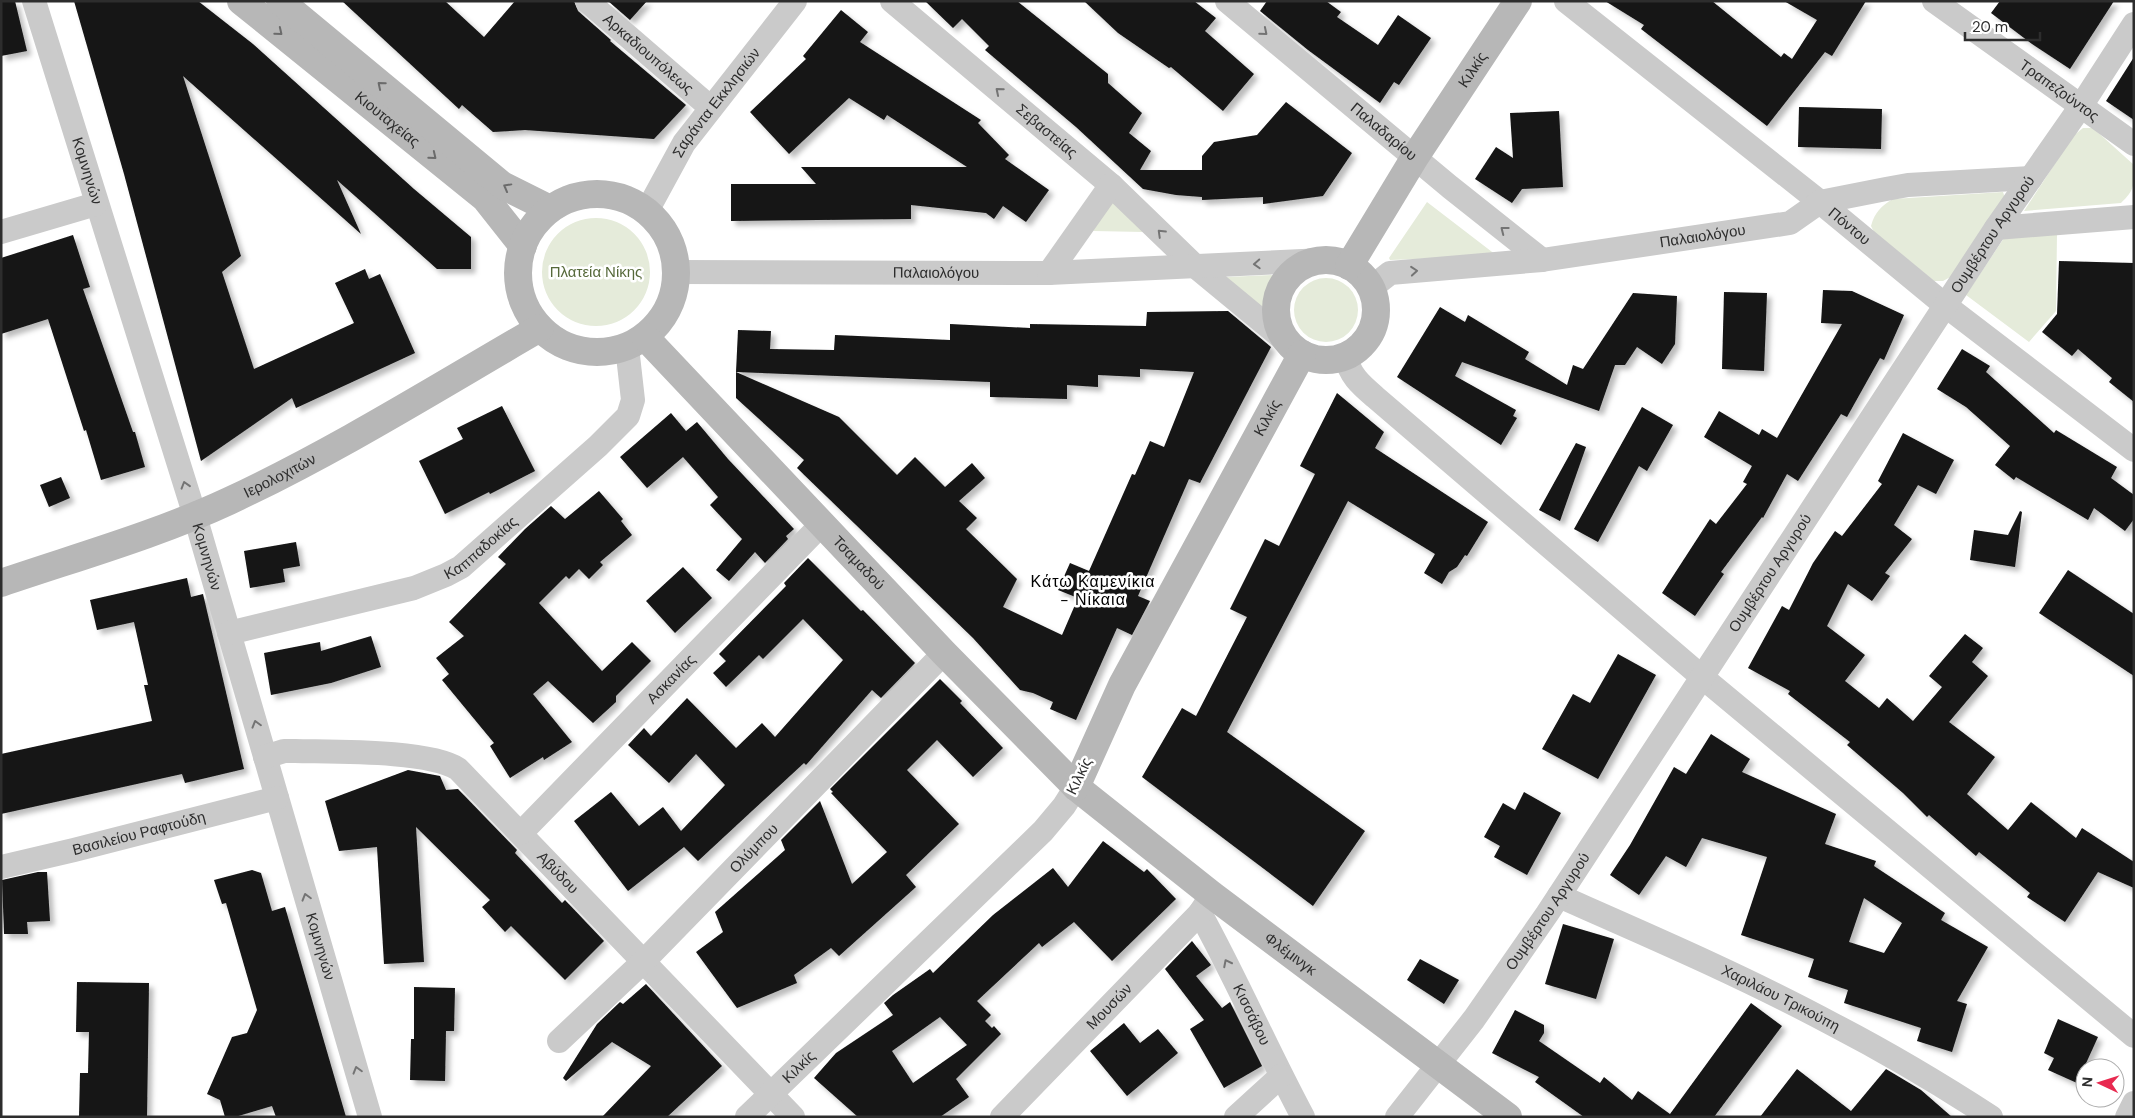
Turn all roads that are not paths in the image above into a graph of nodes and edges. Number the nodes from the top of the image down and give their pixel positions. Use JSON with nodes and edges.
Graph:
{"nodes":[{"id":1,"x":34,"y":1,"type":"edge"},
{"id":2,"x":241,"y":1,"type":"edge"},
{"id":3,"x":280,"y":1,"type":"edge"},
{"id":4,"x":587,"y":1,"type":"edge"},
{"id":5,"x":795,"y":1,"type":"edge"},
{"id":6,"x":892,"y":1,"type":"edge"},
{"id":7,"x":1227,"y":1,"type":"edge"},
{"id":8,"x":1518,"y":1,"type":"edge"},
{"id":9,"x":1566,"y":1,"type":"edge"},
{"id":10,"x":1934,"y":1,"type":"edge"},
{"id":11,"x":2134,"y":24,"type":"edge"},
{"id":12,"x":2081,"y":106,"type":"junction"},
{"id":13,"x":711,"y":108,"type":"junction"},
{"id":14,"x":2134,"y":144,"type":"edge"},
{"id":15,"x":1415,"y":158,"type":"junction"},
{"id":16,"x":2031,"y":178,"type":"junction"},
{"id":17,"x":1111,"y":185,"type":"junction"},
{"id":18,"x":1820,"y":202,"type":"junction"},
{"id":19,"x":96,"y":204,"type":"junction"},
{"id":20,"x":550,"y":209,"type":"junction"},
{"id":21,"x":647,"y":211,"type":"junction"},
{"id":22,"x":2134,"y":217,"type":"edge"},
{"id":23,"x":1996,"y":228,"type":"junction"},
{"id":24,"x":1,"y":232,"type":"edge"},
{"id":25,"x":523,"y":246,"type":"junction"},
{"id":26,"x":1542,"y":260,"type":"junction"},
{"id":27,"x":1336,"y":263,"type":"junction"},
{"id":28,"x":1196,"y":267,"type":"junction"},
{"id":29,"x":676,"y":272,"type":"junction"},
{"id":30,"x":1049,"y":273,"type":"junction"},
{"id":31,"x":1370,"y":288,"type":"junction"},
{"id":32,"x":1946,"y":306,"type":"junction"},
{"id":33,"x":540,"y":328,"type":"junction"},
{"id":34,"x":636,"y":342,"type":"junction"},
{"id":35,"x":1295,"y":348,"type":"junction"},
{"id":36,"x":1346,"y":356,"type":"junction"},
{"id":37,"x":2134,"y":450,"type":"edge"},
{"id":38,"x":195,"y":516,"type":"junction"},
{"id":39,"x":821,"y":524,"type":"junction"},
{"id":40,"x":1,"y":583,"type":"edge"},
{"id":41,"x":229,"y":633,"type":"junction"},
{"id":42,"x":944,"y":652,"type":"junction"},
{"id":43,"x":1702,"y":677,"type":"junction"},
{"id":44,"x":265,"y":757,"type":"junction"},
{"id":45,"x":1076,"y":787,"type":"junction"},
{"id":46,"x":278,"y":798,"type":"junction"},
{"id":47,"x":521,"y":833,"type":"junction"},
{"id":48,"x":1,"y":867,"type":"edge"},
{"id":49,"x":1559,"y":896,"type":"junction"},
{"id":50,"x":1206,"y":904,"type":"junction"},
{"id":51,"x":644,"y":961,"type":"junction"},
{"id":52,"x":2134,"y":1036,"type":"edge"},
{"id":53,"x":559,"y":1042,"type":"dead end"},
{"id":54,"x":1440,"y":1065,"type":"junction"},
{"id":55,"x":1281,"y":1076,"type":"junction"},
{"id":56,"x":771,"y":1093,"type":"junction"},
{"id":57,"x":2134,"y":1103,"type":"edge"},
{"id":58,"x":370,"y":1117,"type":"edge"},
{"id":59,"x":747,"y":1117,"type":"edge"},
{"id":60,"x":793,"y":1117,"type":"edge"},
{"id":61,"x":1002,"y":1117,"type":"edge"},
{"id":62,"x":1236,"y":1117,"type":"edge"},
{"id":63,"x":1303,"y":1117,"type":"edge"},
{"id":64,"x":1397,"y":1117,"type":"edge"},
{"id":65,"x":1508,"y":1117,"type":"edge"},
{"id":66,"x":1992,"y":1117,"type":"edge"},
{"id":67,"x":2126,"y":1117,"type":"edge"}],
"edges":[{"from":1,"to":19,"type":"street","name":"Κομνηνών"},
{"from":2,"to":25,"type":"street","name":"Κιουταχείας","one_way":true},
{"from":20,"to":3,"type":"street","name":"Κιουταχείας","one_way":true},
{"from":4,"to":13,"type":"street","name":"Αρκαδιουπόλεως"},
{"from":5,"to":13,"type":"street","name":"Σαράντα Εκκλησιών"},
{"from":17,"to":6,"type":"street","name":"Σεβαστείας","one_way":true},
{"from":7,"to":15,"type":"street","name":"Παλαδαρίου","one_way":true},
{"from":8,"to":15,"type":"street","name":"Κιλκίς"},
{"from":9,"to":18,"type":"street","name":"Πόντου"},
{"from":10,"to":12,"type":"street","name":"Τραπεζούντος"},
{"from":11,"to":12,"type":"street","name":"Ουμβέρτου Αργυρού"},
{"from":12,"to":14,"type":"street","name":"Τραπεζούντος"},
{"from":12,"to":16,"type":"street","name":"Ουμβέρτου Αργυρού"},
{"from":13,"to":21,"type":"street","name":"Σαράντα Εκκλησιών"},
{"from":26,"to":15,"type":"street","name":"Παλαδαρίου","one_way":true},
{"from":15,"to":27,"type":"street","name":"Κιλκίς"},
{"from":16,"to":18,"type":"street","name":"Παλαιολόγου"},
{"from":16,"to":23,"type":"street","name":"Ουμβέρτου Αργυρού"},
{"from":28,"to":17,"type":"street","name":"Σεβαστείας","one_way":true},
{"from":17,"to":30,"type":"street"},
{"from":18,"to":26,"type":"street","name":"Παλαιολόγου"},
{"from":18,"to":32,"type":"street","name":"Πόντου"},
{"from":19,"to":24,"type":"street"},
{"from":38,"to":19,"type":"street","name":"Κομνηνών","one_way":true},
{"from":20,"to":21,"type":"street"},
{"from":20,"to":25,"type":"street"},
{"from":21,"to":29,"type":"street"},
{"from":22,"to":23,"type":"street"},
{"from":23,"to":32,"type":"street","name":"Ουμβέρτου Αργυρού"},
{"from":25,"to":33,"type":"street"},
{"from":31,"to":26,"type":"street","name":"Παλαιολόγου","one_way":true},
{"from":27,"to":28,"type":"street","name":"Παλαιολόγου","one_way":true},
{"from":27,"to":31,"type":"street"},
{"from":27,"to":35,"type":"street"},
{"from":28,"to":30,"type":"street","name":"Παλαιολόγου"},
{"from":28,"to":35,"type":"street","name":"Σεβαστείας"},
{"from":29,"to":30,"type":"street","name":"Παλαιολόγου"},
{"from":29,"to":34,"type":"street"},
{"from":31,"to":36,"type":"street"},
{"from":32,"to":37,"type":"street","name":"Πόντου"},
{"from":32,"to":43,"type":"street","name":"Ουμβέρτου Αργυρού"},
{"from":33,"to":34,"type":"street"},
{"from":33,"to":38,"type":"street","name":"Ιερολοχιτών"},
{"from":34,"to":39,"type":"street","name":"Τσαμαδού"},
{"from":34,"to":41,"type":"street","name":"Καππαδοκίας"},
{"from":35,"to":36,"type":"street"},
{"from":35,"to":45,"type":"street","name":"Κιλκίς"},
{"from":36,"to":43,"type":"street"},
{"from":38,"to":40,"type":"street","name":"Ιερολοχιτών"},
{"from":38,"to":41,"type":"street","name":"Κομνηνών"},
{"from":39,"to":42,"type":"street","name":"Τσαμαδού"},
{"from":39,"to":47,"type":"street","name":"Ασκανίας"},
{"from":44,"to":41,"type":"street","name":"Κομνηνών","one_way":true},
{"from":42,"to":45,"type":"street","name":"Τσαμαδού"},
{"from":42,"to":51,"type":"street","name":"Ολύμπου"},
{"from":43,"to":49,"type":"street","name":"Ουμβέρτου Αργυρού"},
{"from":43,"to":52,"type":"street"},
{"from":44,"to":46,"type":"street","name":"Κομνηνών"},
{"from":44,"to":47,"type":"street","name":"Αβύδου"},
{"from":45,"to":50,"type":"street","name":"Φλέμινγκ"},
{"from":45,"to":56,"type":"street","name":"Κιλκίς"},
{"from":46,"to":48,"type":"street","name":"Βασιλείου Ραφτούδη"},
{"from":58,"to":46,"type":"street","name":"Κομνηνών","one_way":true},
{"from":47,"to":51,"type":"street","name":"Αβύδου"},
{"from":49,"to":54,"type":"street","name":"Ουμβέρτου Αργυρού"},
{"from":49,"to":66,"type":"street","name":"Χαριλάου Τρικούπη"},
{"from":50,"to":54,"type":"street","name":"Φλέμινγκ"},
{"from":55,"to":50,"type":"street","name":"Κισσάβου","one_way":true},
{"from":50,"to":61,"type":"street","name":"Μουσών"},
{"from":51,"to":53,"type":"street","name":"Ολύμπου"},
{"from":51,"to":56,"type":"street","name":"Αβύδου"},
{"from":54,"to":64,"type":"street","name":"Ουμβέρτου Αργυρού"},
{"from":54,"to":65,"type":"street","name":"Φλέμινγκ"},
{"from":55,"to":62,"type":"street"},
{"from":55,"to":63,"type":"street","name":"Κισσάβου"},
{"from":56,"to":59,"type":"street","name":"Κιλκίς"},
{"from":56,"to":60,"type":"street","name":"Αβύδου"},
{"from":57,"to":67,"type":"street"}]}
